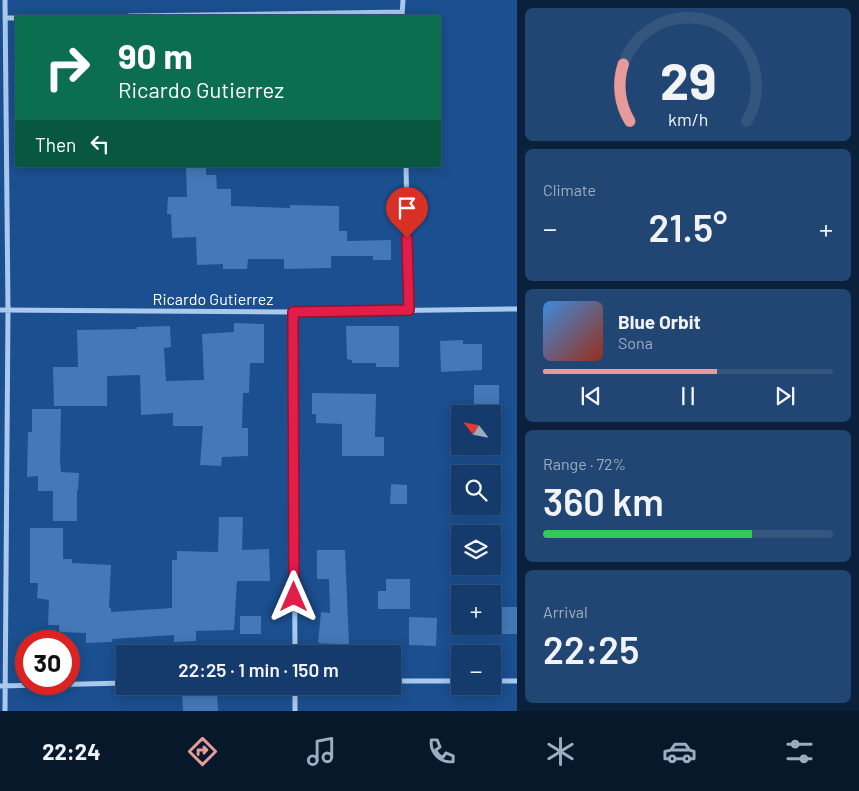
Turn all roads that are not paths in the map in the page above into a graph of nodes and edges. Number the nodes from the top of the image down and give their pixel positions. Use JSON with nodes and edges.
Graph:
{"nodes":[{"id":1,"x":5,"y":0,"type":"edge"},
{"id":2,"x":403,"y":0,"type":"edge"},
{"id":3,"x":402,"y":14,"type":"edge"},
{"id":4,"x":266,"y":15,"type":"edge"},
{"id":5,"x":5,"y":18,"type":"junction"},
{"id":6,"x":15,"y":18,"type":"edge"},
{"id":7,"x":406,"y":167,"type":"edge"},
{"id":8,"x":516,"y":309,"type":"edge"},
{"id":9,"x":0,"y":310,"type":"edge"},
{"id":10,"x":8,"y":310,"type":"junction"},
{"id":11,"x":409,"y":310,"type":"junction"},
{"id":12,"x":293,"y":312,"type":"junction"},
{"id":13,"x":295,"y":645,"type":"edge"},
{"id":14,"x":401,"y":680,"type":"edge"},
{"id":15,"x":451,"y":681,"type":"edge"},
{"id":16,"x":501,"y":681,"type":"edge"},
{"id":17,"x":516,"y":681,"type":"edge"},
{"id":18,"x":116,"y":683,"type":"edge"},
{"id":19,"x":2,"y":685,"type":"edge"},
{"id":20,"x":295,"y":695,"type":"edge"},
{"id":21,"x":5,"y":711,"type":"edge"},
{"id":22,"x":295,"y":711,"type":"edge"}],
"edges":[{"from":1,"to":5,"type":"street"},
{"from":2,"to":3,"type":"street"},
{"from":3,"to":4,"type":"street"},
{"from":5,"to":6,"type":"street"},
{"from":5,"to":10,"type":"street"},
{"from":7,"to":11,"type":"street"},
{"from":8,"to":11,"type":"street","name":"Ricardo Gutierrez"},
{"from":9,"to":10,"type":"street","name":"Ricardo Gutierrez"},
{"from":10,"to":12,"type":"street","name":"Ricardo Gutierrez"},
{"from":10,"to":19,"type":"street"},
{"from":11,"to":12,"type":"street","name":"Ricardo Gutierrez"},
{"from":12,"to":13,"type":"street"},
{"from":14,"to":15,"type":"street"},
{"from":16,"to":17,"type":"street"},
{"from":18,"to":19,"type":"street"},
{"from":19,"to":21,"type":"street"},
{"from":20,"to":22,"type":"street"}]}
